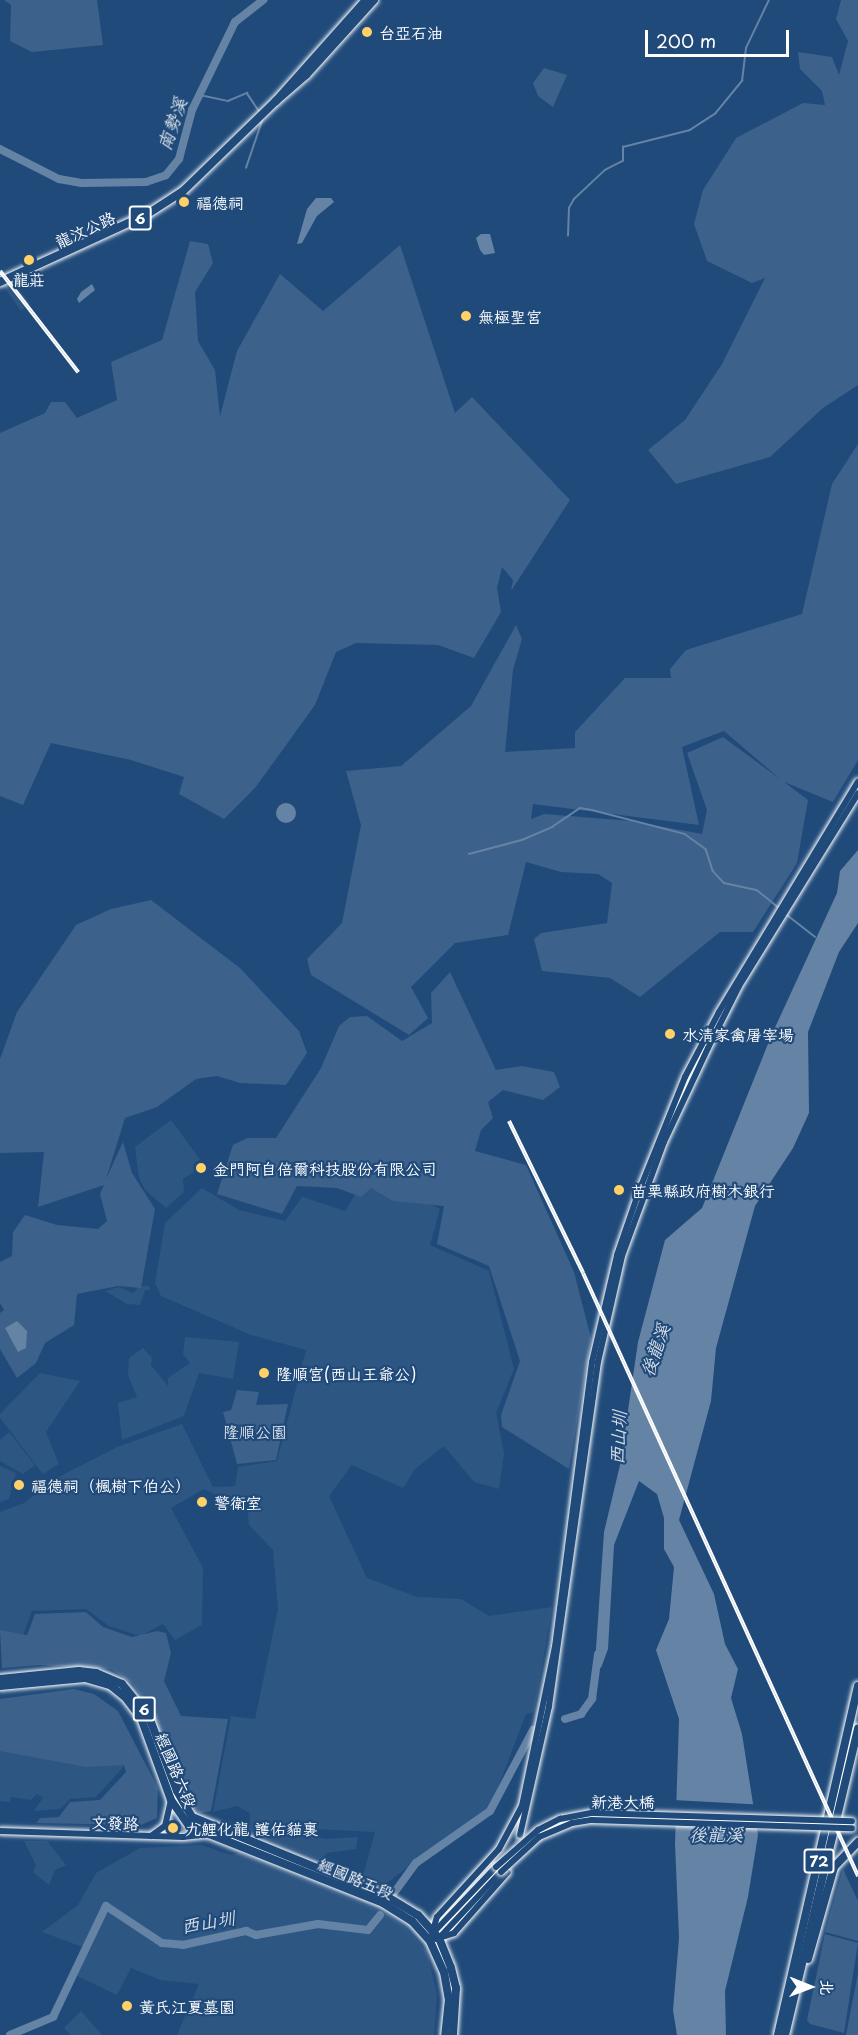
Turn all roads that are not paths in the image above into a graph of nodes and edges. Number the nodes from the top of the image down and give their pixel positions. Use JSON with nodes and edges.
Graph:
{"nodes":[{"id":1,"x":366,"y":0,"type":"edge"},
{"id":2,"x":374,"y":0,"type":"edge"},
{"id":3,"x":304,"y":73,"type":"junction"},
{"id":4,"x":0,"y":282,"type":"edge"},
{"id":5,"x":858,"y":782,"type":"edge"},
{"id":6,"x":858,"y":793,"type":"edge"},
{"id":7,"x":0,"y":1680,"type":"edge"},
{"id":8,"x":0,"y":1686,"type":"edge"},
{"id":9,"x":858,"y":1686,"type":"edge"},
{"id":10,"x":144,"y":1716,"type":"junction"},
{"id":11,"x":858,"y":1729,"type":"edge"},
{"id":12,"x":858,"y":1745,"type":"edge"},
{"id":13,"x":171,"y":1800,"type":"junction"},
{"id":14,"x":855,"y":1825,"type":"edge"},
{"id":15,"x":0,"y":1832,"type":"edge"},
{"id":16,"x":229,"y":1832,"type":"junction"},
{"id":17,"x":205,"y":1834,"type":"junction"},
{"id":18,"x":520,"y":1835,"type":"tunnel mouth"},
{"id":19,"x":150,"y":1837,"type":"junction"},
{"id":20,"x":858,"y":1842,"type":"edge"},
{"id":21,"x":434,"y":1937,"type":"junction"},
{"id":22,"x":788,"y":2023,"type":"junction"},
{"id":23,"x":449,"y":2035,"type":"edge"},
{"id":24,"x":778,"y":2035,"type":"edge"},
{"id":25,"x":785,"y":2035,"type":"edge"}],
"edges":[{"from":1,"to":3,"type":"main road","number":"6"},
{"from":2,"to":3,"type":"main road","number":"6"},
{"from":3,"to":4,"type":"main road","name":"龍汶公路","number":"6"},
{"from":5,"to":21,"type":"street"},
{"from":6,"to":18,"type":"street"},
{"from":7,"to":10,"type":"main road","name":"經國路六段","number":"6"},
{"from":8,"to":10,"type":"main road","name":"經國路六段","number":"6"},
{"from":9,"to":24,"type":"highway","number":"72"},
{"from":10,"to":13,"type":"main road","name":"經國路六段","number":"6"},
{"from":10,"to":16,"type":"main road","name":"經國路六段","number":"6"},
{"from":11,"to":12,"type":"highway"},
{"from":11,"to":22,"type":"highway","number":"72"},
{"from":13,"to":17,"type":"main road","name":"經國路六段","number":"6"},
{"from":13,"to":19,"type":"street"},
{"from":14,"to":21,"type":"street","name":"新港大橋","bridge":true},
{"from":15,"to":19,"type":"street","name":"文發路"},
{"from":16,"to":17,"type":"street","name":"文發路"},
{"from":16,"to":21,"type":"main road","name":"經國路五段","number":"6"},
{"from":17,"to":19,"type":"street","name":"文發路"},
{"from":17,"to":21,"type":"main road","name":"經國路五段","number":"6"},
{"from":20,"to":22,"type":"highway"},
{"from":21,"to":23,"type":"main road","name":"經國路五段","number":"6"},
{"from":22,"to":25,"type":"highway","number":"72"}]}
